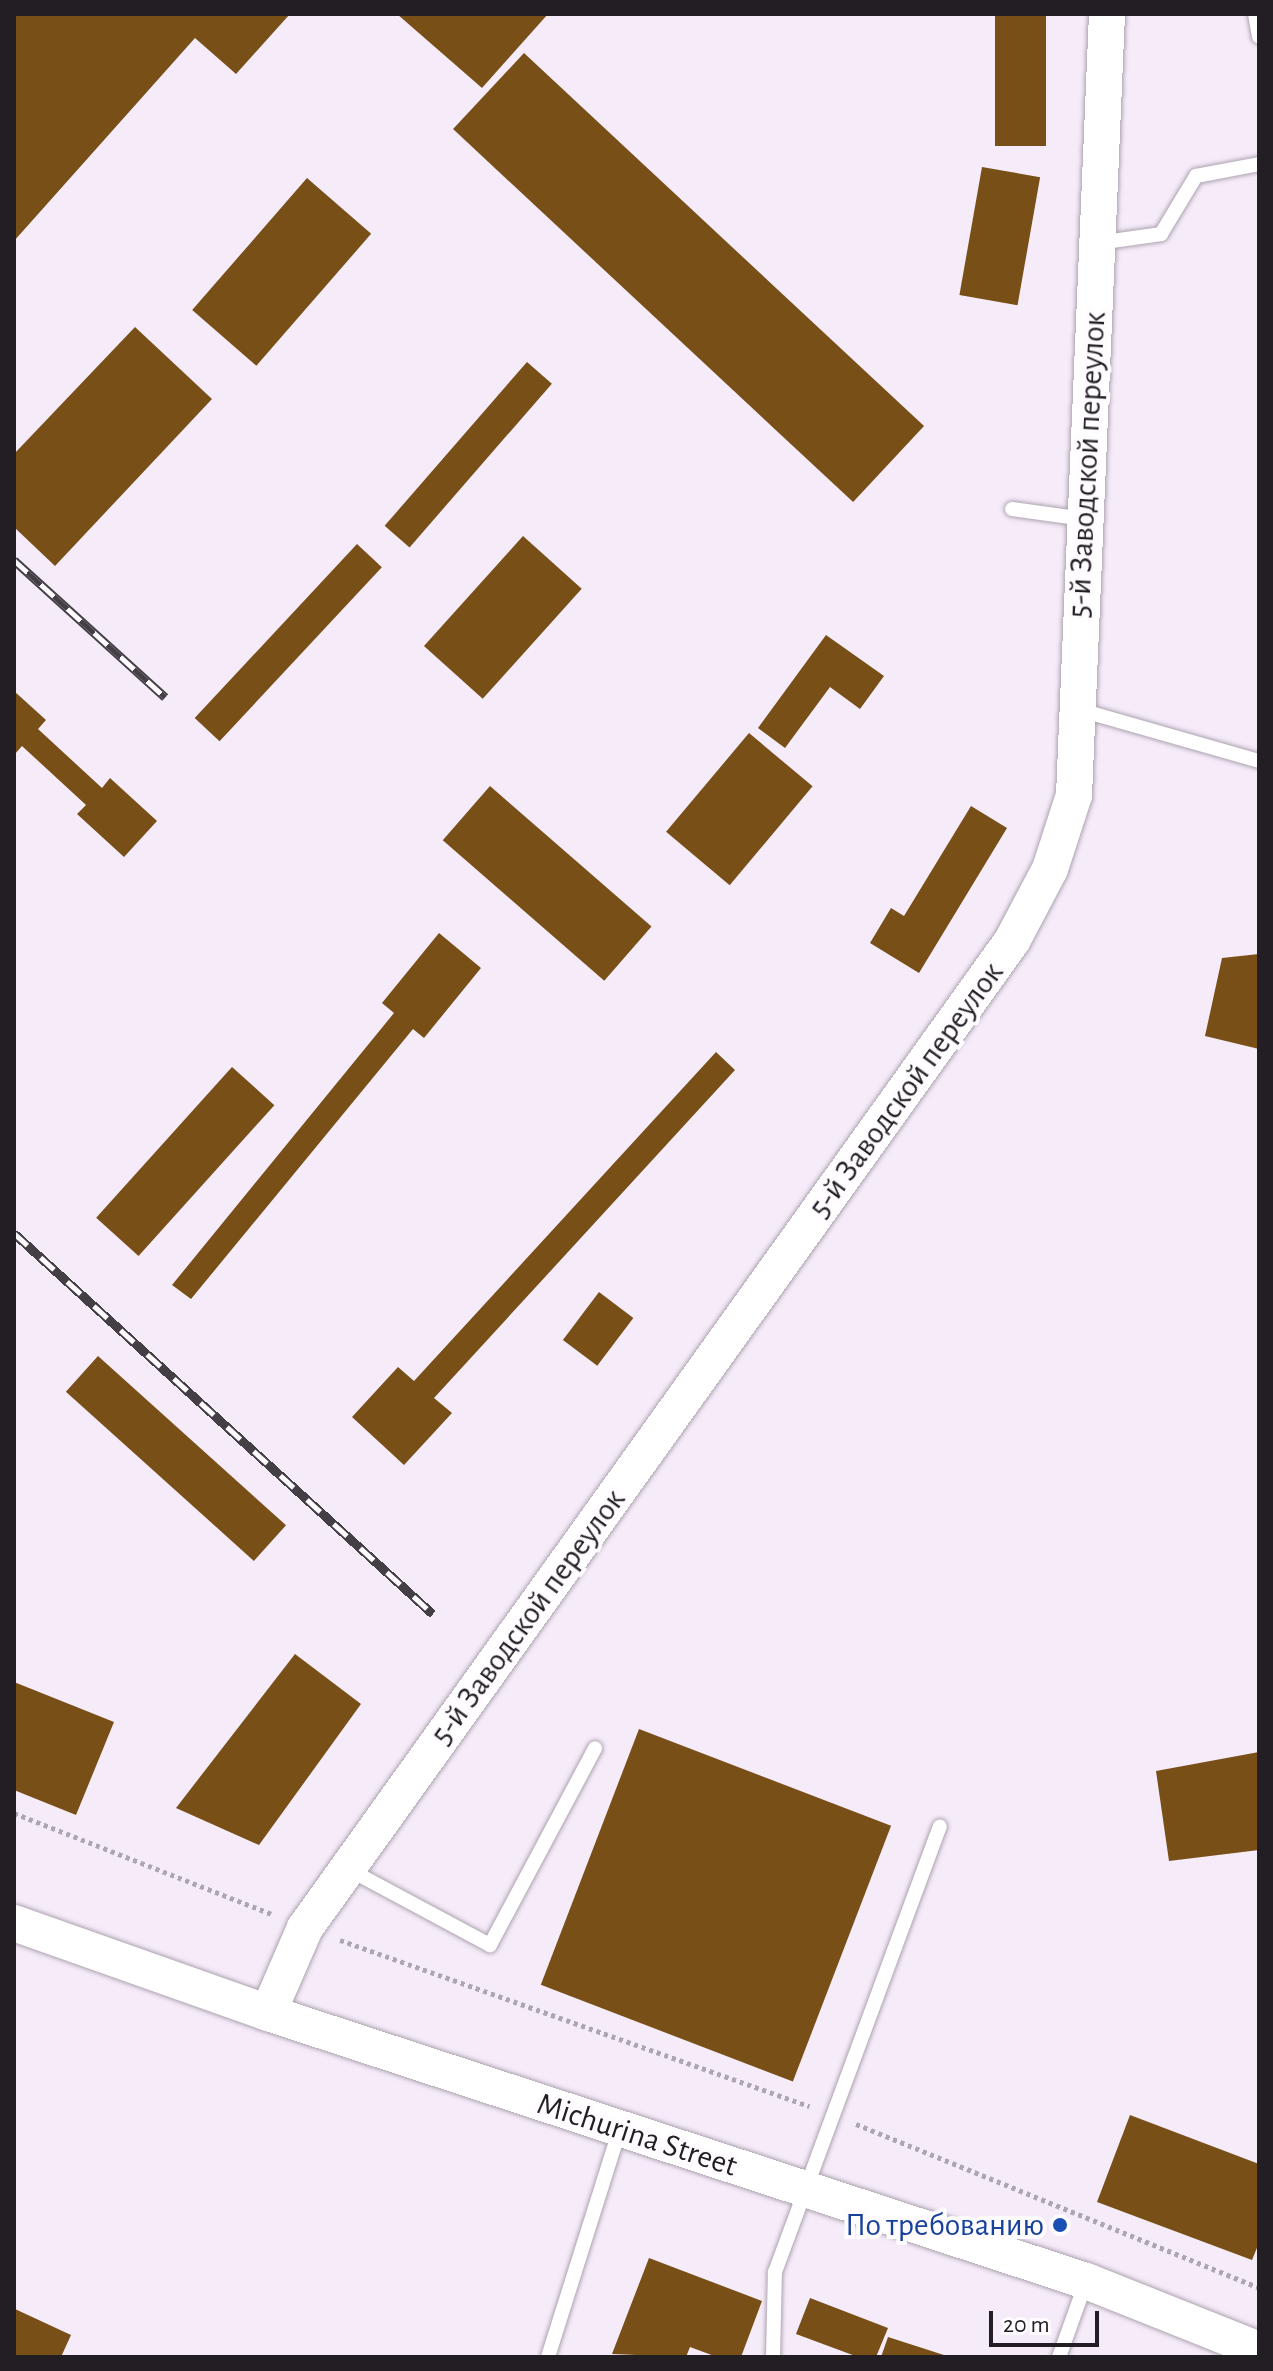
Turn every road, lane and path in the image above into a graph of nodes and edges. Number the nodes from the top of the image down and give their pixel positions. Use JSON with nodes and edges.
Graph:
{"nodes":[{"id":1,"x":1107,"y":14,"type":"edge"},
{"id":2,"x":1255,"y":14,"type":"edge"},
{"id":3,"x":1259,"y":37,"type":"edge"},
{"id":4,"x":1259,"y":164,"type":"edge"},
{"id":5,"x":1097,"y":243,"type":"junction"},
{"id":6,"x":1012,"y":509,"type":"dead end"},
{"id":7,"x":1088,"y":520,"type":"junction"},
{"id":8,"x":1075,"y":709,"type":"junction"},
{"id":9,"x":1259,"y":761,"type":"edge"},
{"id":10,"x":595,"y":1748,"type":"dead end"},
{"id":11,"x":14,"y":1813,"type":"edge"},
{"id":12,"x":940,"y":1827,"type":"dead end"},
{"id":13,"x":348,"y":1869,"type":"junction"},
{"id":14,"x":14,"y":1923,"type":"edge"},
{"id":15,"x":305,"y":1928,"type":"junction"},
{"id":16,"x":268,"y":2013,"type":"junction"},
{"id":17,"x":831,"y":2114,"type":"junction"},
{"id":18,"x":620,"y":2129,"type":"junction"},
{"id":19,"x":802,"y":2189,"type":"junction"},
{"id":20,"x":1086,"y":2281,"type":"junction"},
{"id":21,"x":1259,"y":2288,"type":"edge"},
{"id":22,"x":1258,"y":2343,"type":"edge"},
{"id":23,"x":548,"y":2357,"type":"edge"},
{"id":24,"x":773,"y":2357,"type":"edge"},
{"id":25,"x":1059,"y":2357,"type":"edge"}],
"edges":[{"from":1,"to":5,"type":"street","name":"5-й Заводской переулок"},
{"from":2,"to":3,"type":"lane"},
{"from":4,"to":5,"type":"lane"},
{"from":5,"to":7,"type":"street","name":"5-й Заводской переулок"},
{"from":6,"to":7,"type":"lane"},
{"from":7,"to":8,"type":"street","name":"5-й Заводской переулок"},
{"from":8,"to":9,"type":"lane"},
{"from":8,"to":13,"type":"street","name":"5-й Заводской переулок"},
{"from":10,"to":13,"type":"lane"},
{"from":11,"to":15,"type":"path"},
{"from":12,"to":17,"type":"lane"},
{"from":13,"to":15,"type":"street","name":"5-й Заводской переулок"},
{"from":14,"to":16,"type":"street","name":"Michurina Street"},
{"from":15,"to":16,"type":"street","name":"5-й Заводской переулок"},
{"from":15,"to":17,"type":"path"},
{"from":16,"to":18,"type":"street","name":"Michurina Street"},
{"from":17,"to":19,"type":"lane"},
{"from":17,"to":21,"type":"path"},
{"from":18,"to":19,"type":"street","name":"Michurina Street"},
{"from":18,"to":23,"type":"lane"},
{"from":19,"to":20,"type":"street","name":"Michurina Street"},
{"from":19,"to":24,"type":"lane"},
{"from":20,"to":22,"type":"street","name":"Michurina Street"},
{"from":20,"to":25,"type":"lane"}]}
